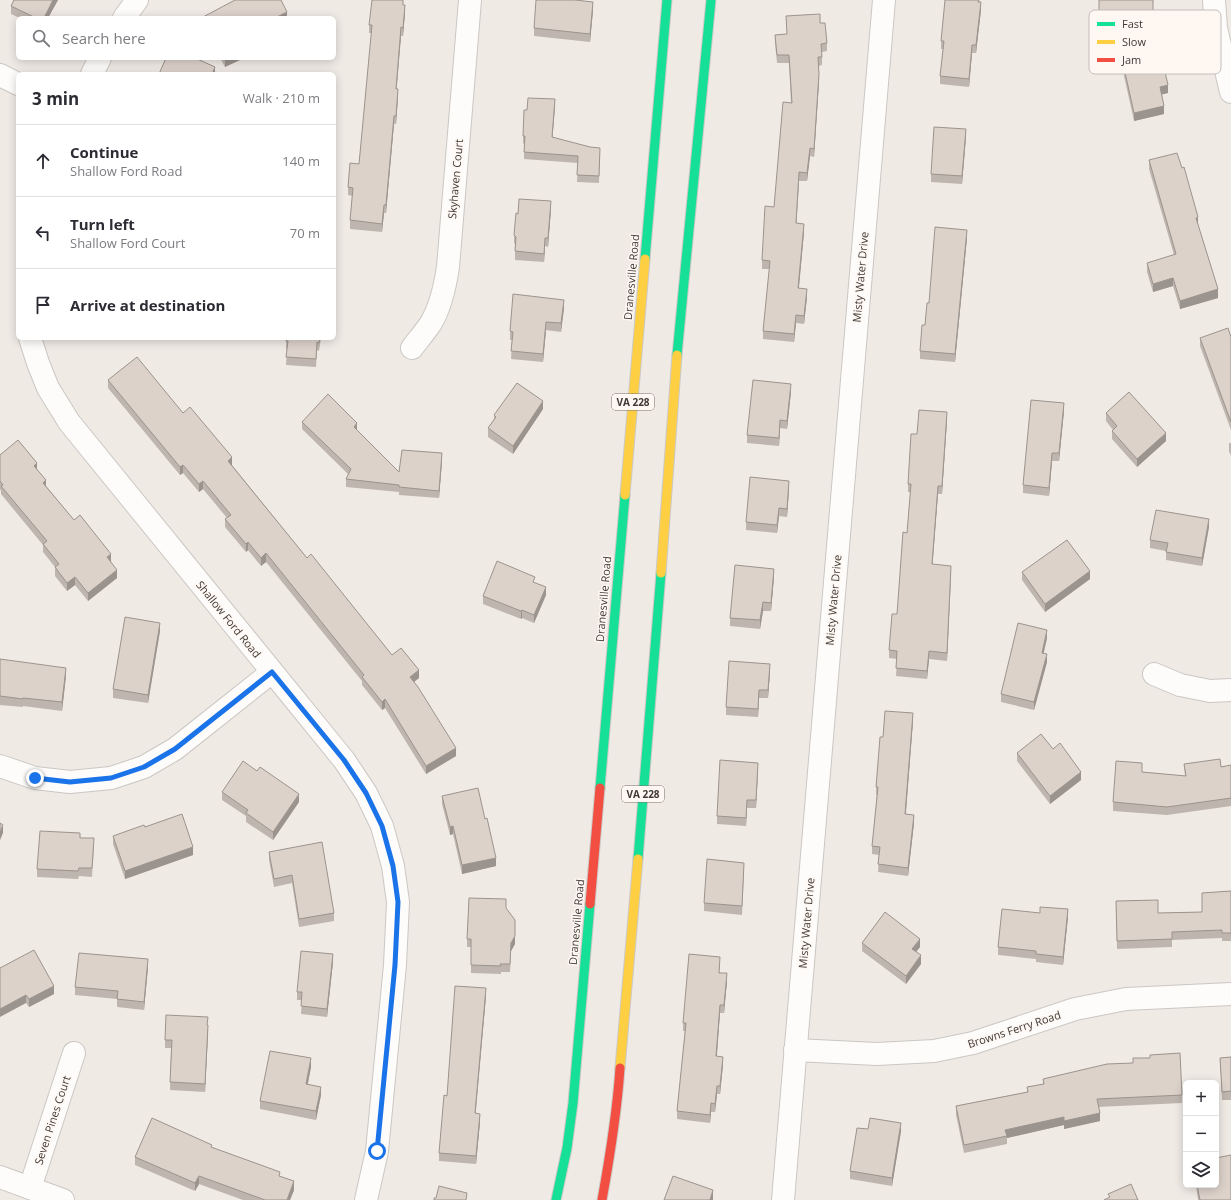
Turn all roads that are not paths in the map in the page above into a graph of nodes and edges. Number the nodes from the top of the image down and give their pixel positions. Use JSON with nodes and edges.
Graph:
{"nodes":[{"id":1,"x":137,"y":0,"type":"edge"},
{"id":2,"x":470,"y":0,"type":"edge"},
{"id":3,"x":667,"y":0,"type":"edge"},
{"id":4,"x":711,"y":0,"type":"edge"},
{"id":5,"x":884,"y":0,"type":"edge"},
{"id":6,"x":1214,"y":0,"type":"edge"},
{"id":7,"x":1215,"y":10,"type":"edge"},
{"id":8,"x":125,"y":16,"type":"edge"},
{"id":9,"x":1221,"y":49,"type":"edge"},
{"id":10,"x":99,"y":60,"type":"edge"},
{"id":11,"x":93,"y":72,"type":"edge"},
{"id":12,"x":0,"y":74,"type":"edge"},
{"id":13,"x":16,"y":83,"type":"edge"},
{"id":14,"x":1231,"y":92,"type":"edge"},
{"id":15,"x":31,"y":340,"type":"edge"},
{"id":16,"x":412,"y":348,"type":"dead end"},
{"id":17,"x":272,"y":672,"type":"junction"},
{"id":18,"x":1154,"y":674,"type":"dead end"},
{"id":19,"x":1231,"y":690,"type":"edge"},
{"id":20,"x":0,"y":766,"type":"edge"},
{"id":21,"x":1231,"y":994,"type":"edge"},
{"id":22,"x":795,"y":1050,"type":"junction"},
{"id":23,"x":74,"y":1053,"type":"dead end"},
{"id":24,"x":0,"y":1177,"type":"edge"},
{"id":25,"x":30,"y":1188,"type":"junction"},
{"id":26,"x":63,"y":1200,"type":"edge"},
{"id":27,"x":366,"y":1200,"type":"edge"},
{"id":28,"x":556,"y":1200,"type":"edge"},
{"id":29,"x":602,"y":1200,"type":"edge"},
{"id":30,"x":783,"y":1200,"type":"edge"}],
"edges":[{"from":1,"to":8,"type":"street"},
{"from":2,"to":16,"type":"street","name":"Skyhaven Court"},
{"from":3,"to":28,"type":"main road","name":"Dranesville Road","number":"VA 228"},
{"from":4,"to":29,"type":"main road","number":"VA 228"},
{"from":5,"to":22,"type":"street","name":"Misty Water Drive"},
{"from":6,"to":7,"type":"street"},
{"from":9,"to":14,"type":"street"},
{"from":10,"to":11,"type":"street"},
{"from":12,"to":13,"type":"street"},
{"from":15,"to":17,"type":"street","name":"Shallow Ford Road"},
{"from":17,"to":20,"type":"street"},
{"from":17,"to":27,"type":"street","name":"Shallow Ford Road"},
{"from":18,"to":19,"type":"street"},
{"from":21,"to":22,"type":"street","name":"Browns Ferry Road"},
{"from":22,"to":30,"type":"street","name":"Misty Water Drive"},
{"from":23,"to":25,"type":"street","name":"Seven Pines Court"},
{"from":24,"to":25,"type":"street"},
{"from":25,"to":26,"type":"street"}]}
